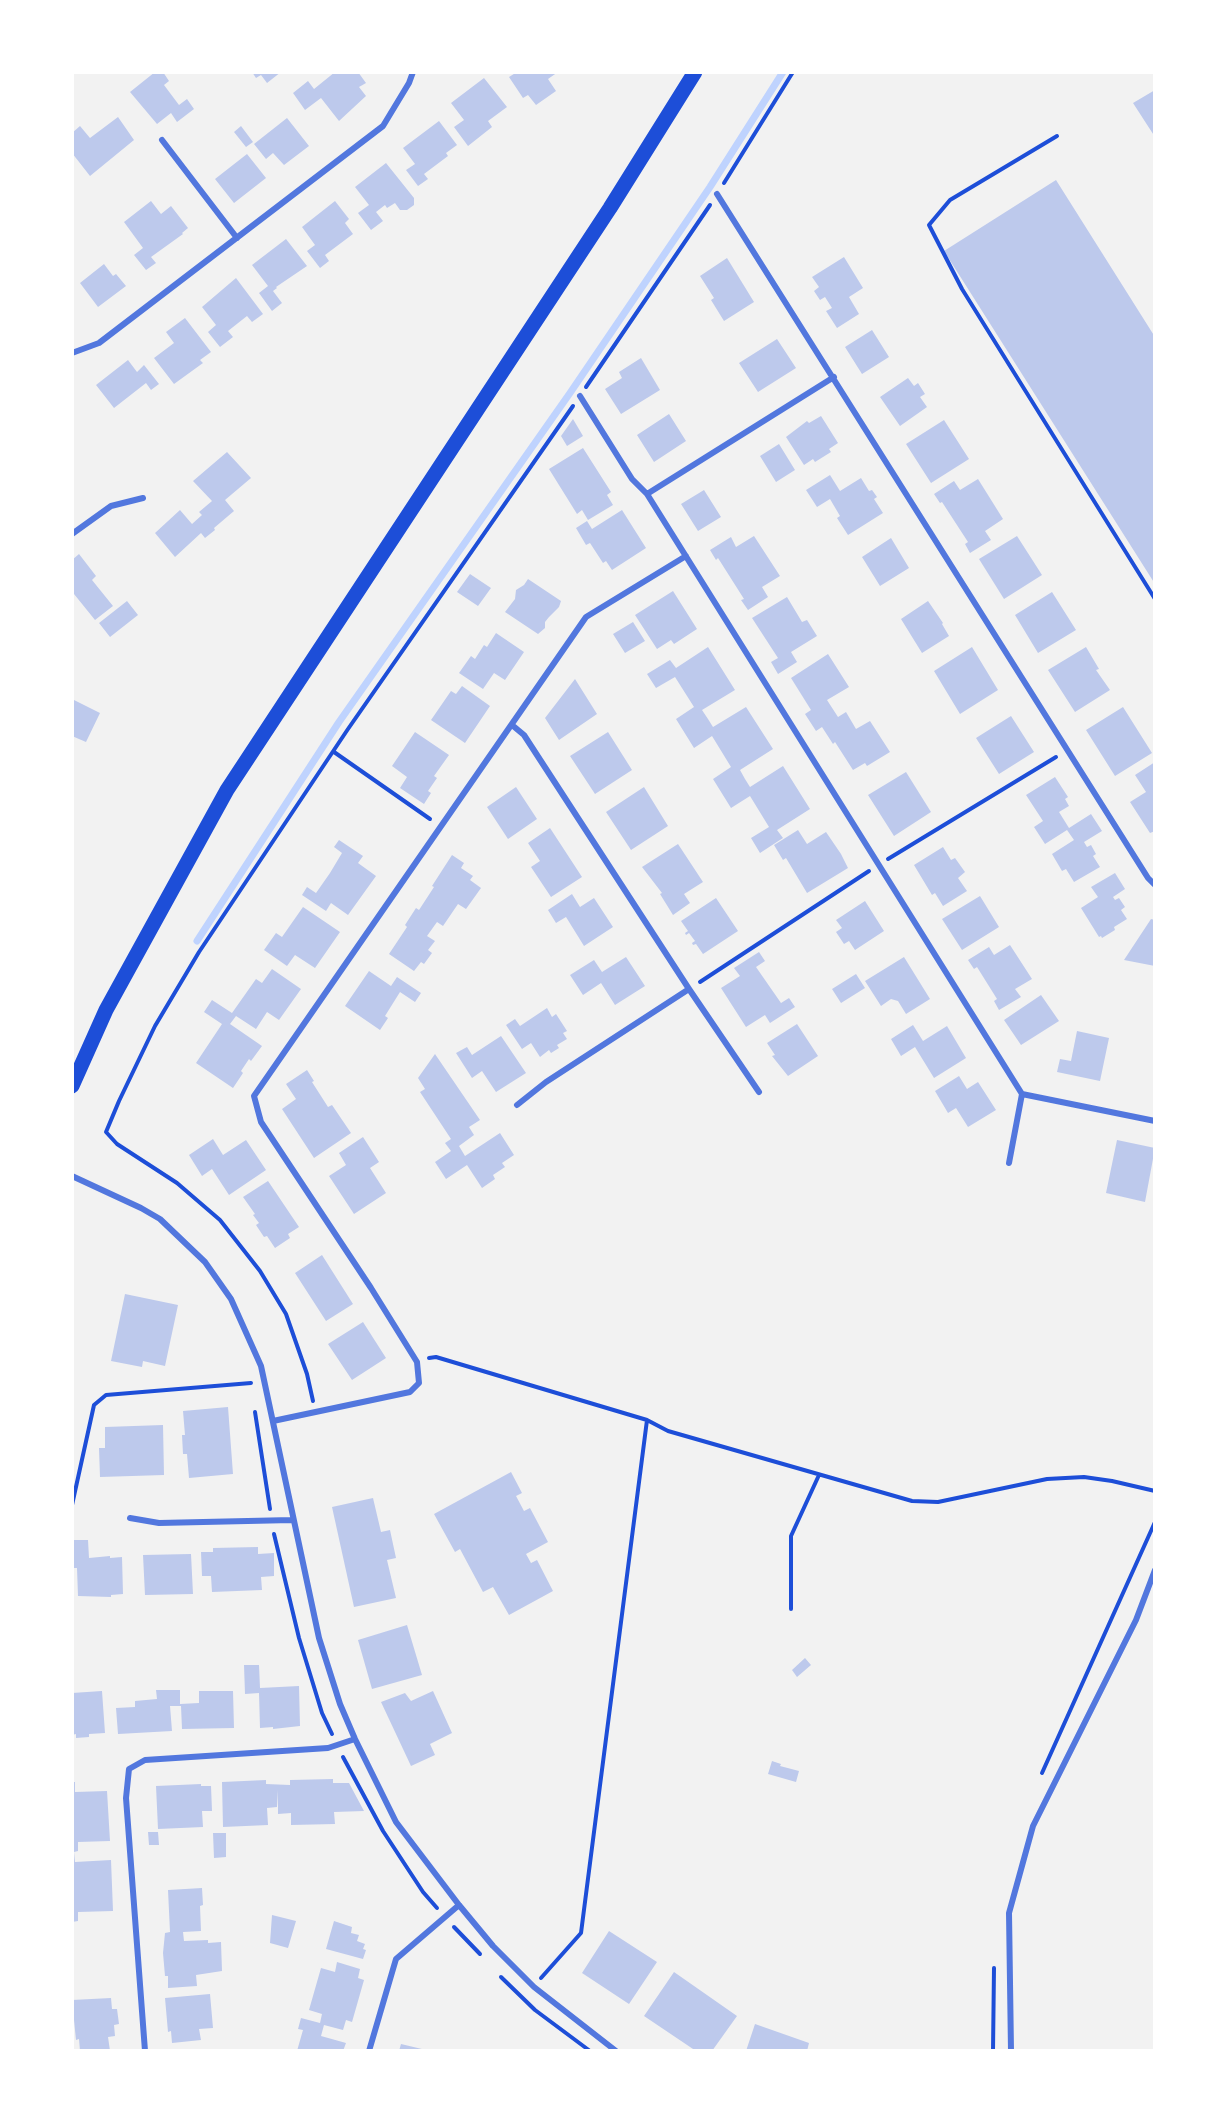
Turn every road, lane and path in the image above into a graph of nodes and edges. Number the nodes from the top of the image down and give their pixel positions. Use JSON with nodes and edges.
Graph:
{"nodes":[{"id":1,"x":413,"y":72,"type":"edge"},
{"id":2,"x":695,"y":72,"type":"edge"},
{"id":3,"x":793,"y":72,"type":"edge"},
{"id":4,"x":1057,"y":136,"type":"dead end"},
{"id":5,"x":162,"y":140,"type":"dead end"},
{"id":6,"x":717,"y":194,"type":"junction"},
{"id":7,"x":237,"y":238,"type":"junction"},
{"id":8,"x":72,"y":353,"type":"edge"},
{"id":9,"x":834,"y":377,"type":"junction"},
{"id":10,"x":580,"y":396,"type":"junction"},
{"id":11,"x":647,"y":494,"type":"junction"},
{"id":12,"x":143,"y":498,"type":"dead end"},
{"id":13,"x":72,"y":534,"type":"edge"},
{"id":14,"x":686,"y":556,"type":"junction"},
{"id":15,"x":1155,"y":598,"type":"edge"},
{"id":16,"x":512,"y":725,"type":"junction"},
{"id":17,"x":334,"y":752,"type":"junction"},
{"id":18,"x":441,"y":826,"type":"junction"},
{"id":19,"x":1155,"y":885,"type":"edge"},
{"id":20,"x":689,"y":989,"type":"junction"},
{"id":21,"x":72,"y":1086,"type":"edge"},
{"id":22,"x":759,"y":1092,"type":"dead end"},
{"id":23,"x":1022,"y":1094,"type":"junction"},
{"id":24,"x":517,"y":1105,"type":"dead end"},
{"id":25,"x":1155,"y":1121,"type":"edge"},
{"id":26,"x":1009,"y":1163,"type":"dead end"},
{"id":27,"x":72,"y":1176,"type":"edge"},
{"id":28,"x":417,"y":1362,"type":"junction"},
{"id":29,"x":248,"y":1376,"type":"dead end"},
{"id":30,"x":264,"y":1382,"type":"junction"},
{"id":31,"x":250,"y":1383,"type":"junction"},
{"id":32,"x":315,"y":1412,"type":"junction"},
{"id":33,"x":647,"y":1420,"type":"junction"},
{"id":34,"x":273,"y":1421,"type":"junction"},
{"id":35,"x":819,"y":1475,"type":"junction"},
{"id":36,"x":1155,"y":1491,"type":"edge"},
{"id":37,"x":72,"y":1505,"type":"edge"},
{"id":38,"x":130,"y":1518,"type":"dead end"},
{"id":39,"x":292,"y":1520,"type":"junction"},
{"id":40,"x":1155,"y":1570,"type":"edge"},
{"id":41,"x":792,"y":1610,"type":"dead end"},
{"id":42,"x":355,"y":1739,"type":"junction"},
{"id":43,"x":459,"y":1905,"type":"junction"},
{"id":44,"x":534,"y":1987,"type":"junction"},
{"id":45,"x":145,"y":2051,"type":"edge"},
{"id":46,"x":369,"y":2051,"type":"edge"},
{"id":47,"x":616,"y":2051,"type":"edge"},
{"id":48,"x":1011,"y":2051,"type":"edge"}],
"edges":[{"from":1,"to":7,"type":"street"},
{"from":2,"to":21,"type":"main road"},
{"from":3,"to":6,"type":"path"},
{"from":4,"to":15,"type":"path"},
{"from":5,"to":7,"type":"street"},
{"from":6,"to":9,"type":"street"},
{"from":6,"to":10,"type":"path"},
{"from":7,"to":8,"type":"street"},
{"from":9,"to":11,"type":"street"},
{"from":9,"to":19,"type":"street"},
{"from":10,"to":11,"type":"street"},
{"from":10,"to":17,"type":"path"},
{"from":11,"to":14,"type":"street"},
{"from":12,"to":13,"type":"street"},
{"from":14,"to":16,"type":"street"},
{"from":14,"to":23,"type":"street"},
{"from":16,"to":18,"type":"street"},
{"from":16,"to":20,"type":"street"},
{"from":17,"to":18,"type":"path"},
{"from":17,"to":32,"type":"path"},
{"from":18,"to":28,"type":"street"},
{"from":20,"to":22,"type":"street"},
{"from":20,"to":24,"type":"street"},
{"from":23,"to":25,"type":"street"},
{"from":23,"to":26,"type":"street"},
{"from":27,"to":30,"type":"street"},
{"from":28,"to":32,"type":"street"},
{"from":28,"to":33,"type":"path"},
{"from":29,"to":31,"type":"path"},
{"from":30,"to":31,"type":"path"},
{"from":30,"to":34,"type":"street"},
{"from":31,"to":37,"type":"path"},
{"from":32,"to":34,"type":"street"},
{"from":33,"to":35,"type":"path"},
{"from":33,"to":44,"type":"path"},
{"from":34,"to":39,"type":"street"},
{"from":35,"to":36,"type":"path"},
{"from":35,"to":41,"type":"path"},
{"from":38,"to":39,"type":"street"},
{"from":39,"to":42,"type":"street"},
{"from":40,"to":48,"type":"street"},
{"from":42,"to":43,"type":"street"},
{"from":42,"to":45,"type":"street"},
{"from":43,"to":44,"type":"street"},
{"from":43,"to":46,"type":"street"},
{"from":44,"to":47,"type":"street"}]}
